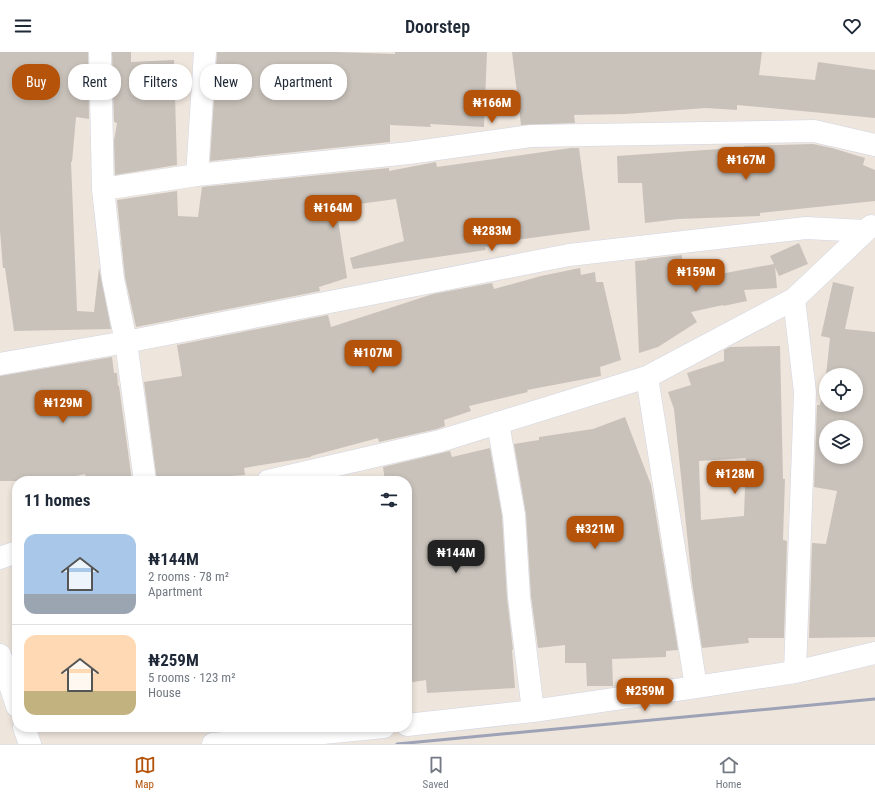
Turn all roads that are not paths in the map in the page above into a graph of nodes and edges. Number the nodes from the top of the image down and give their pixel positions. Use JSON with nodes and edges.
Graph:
{"nodes":[{"id":1,"x":100,"y":52,"type":"edge"},
{"id":2,"x":205,"y":52,"type":"edge"},
{"id":3,"x":875,"y":145,"type":"edge"},
{"id":4,"x":197,"y":175,"type":"junction"},
{"id":5,"x":103,"y":189,"type":"junction"},
{"id":6,"x":870,"y":227,"type":"edge"},
{"id":7,"x":794,"y":299,"type":"junction"},
{"id":8,"x":126,"y":342,"type":"junction"},
{"id":9,"x":0,"y":364,"type":"edge"},
{"id":10,"x":647,"y":377,"type":"junction"},
{"id":11,"x":498,"y":423,"type":"junction"},
{"id":12,"x":143,"y":476,"type":"edge"},
{"id":13,"x":290,"y":476,"type":"edge"},
{"id":14,"x":12,"y":554,"type":"edge"},
{"id":15,"x":0,"y":558,"type":"edge"},
{"id":16,"x":875,"y":653,"type":"edge"},
{"id":17,"x":0,"y":655,"type":"edge"},
{"id":18,"x":795,"y":672,"type":"junction"},
{"id":19,"x":696,"y":687,"type":"junction"},
{"id":20,"x":12,"y":691,"type":"edge"},
{"id":21,"x":532,"y":711,"type":"junction"},
{"id":22,"x":412,"y":724,"type":"edge"},
{"id":23,"x":26,"y":732,"type":"edge"},
{"id":24,"x":334,"y":732,"type":"edge"},
{"id":25,"x":30,"y":744,"type":"edge"},
{"id":26,"x":213,"y":744,"type":"edge"}],
"edges":[{"from":1,"to":5,"type":"street"},
{"from":2,"to":4,"type":"street"},
{"from":3,"to":4,"type":"street"},
{"from":4,"to":5,"type":"street"},
{"from":5,"to":8,"type":"street"},
{"from":6,"to":7,"type":"street"},
{"from":6,"to":8,"type":"street"},
{"from":7,"to":10,"type":"street"},
{"from":7,"to":18,"type":"street"},
{"from":8,"to":9,"type":"street"},
{"from":8,"to":12,"type":"street"},
{"from":10,"to":11,"type":"street"},
{"from":10,"to":19,"type":"street"},
{"from":11,"to":13,"type":"street"},
{"from":11,"to":21,"type":"street"},
{"from":14,"to":15,"type":"street"},
{"from":16,"to":18,"type":"street"},
{"from":17,"to":20,"type":"street"},
{"from":18,"to":19,"type":"street"},
{"from":19,"to":21,"type":"street"},
{"from":21,"to":22,"type":"street"},
{"from":23,"to":25,"type":"street"},
{"from":24,"to":26,"type":"street"}]}
